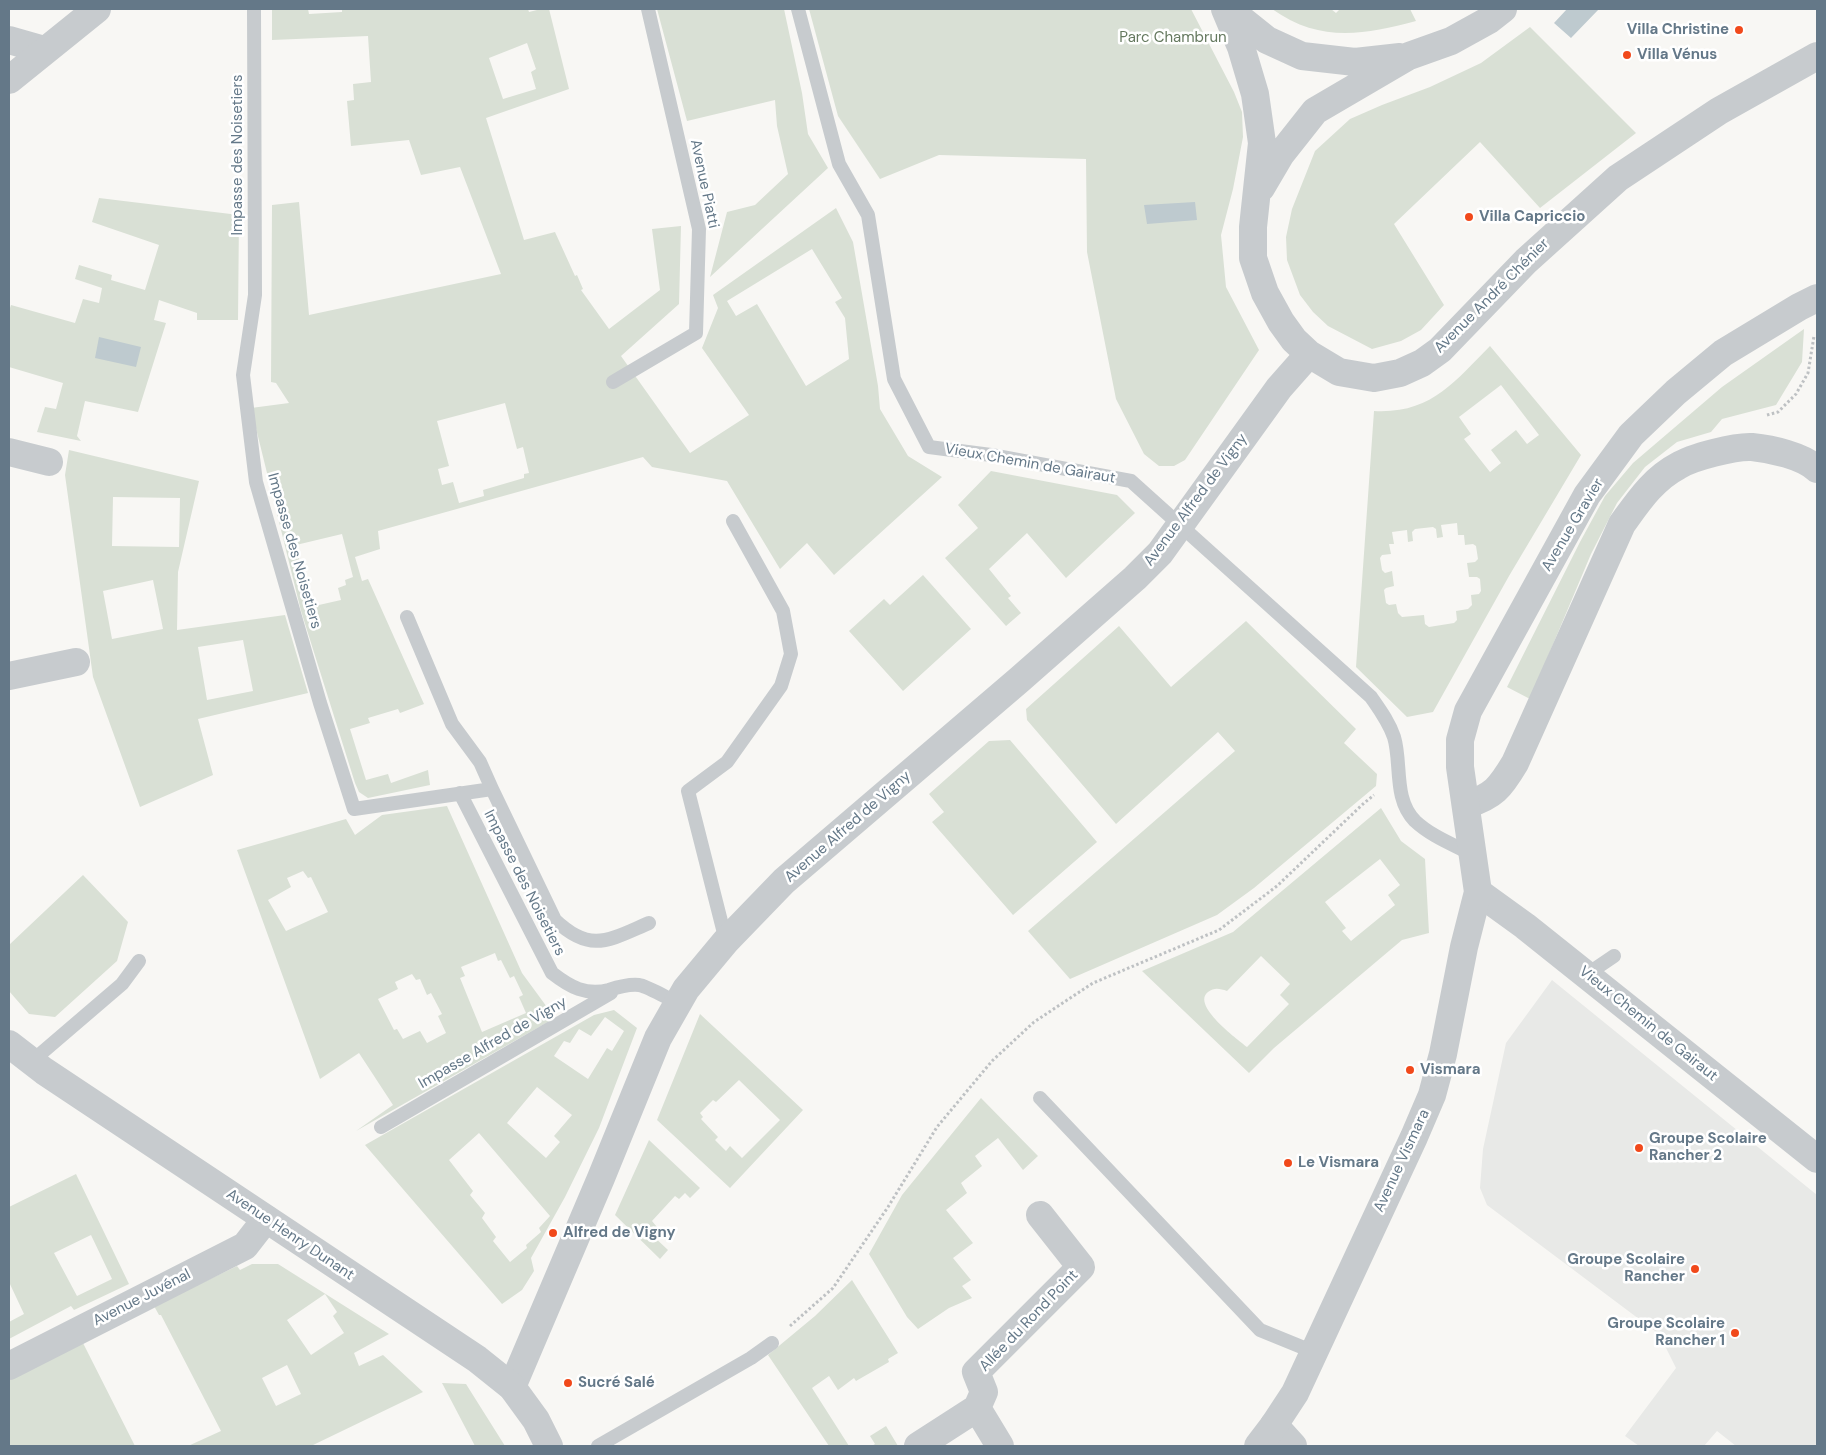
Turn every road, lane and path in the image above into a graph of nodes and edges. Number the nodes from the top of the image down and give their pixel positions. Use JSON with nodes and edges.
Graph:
{"nodes":[{"id":1,"x":97,"y":9,"type":"edge"},
{"id":2,"x":254,"y":9,"type":"edge"},
{"id":3,"x":648,"y":9,"type":"edge"},
{"id":4,"x":798,"y":9,"type":"edge"},
{"id":5,"x":1224,"y":9,"type":"edge"},
{"id":6,"x":1232,"y":9,"type":"edge"},
{"id":7,"x":1503,"y":9,"type":"edge"},
{"id":8,"x":9,"y":40,"type":"edge"},
{"id":9,"x":44,"y":50,"type":"junction"},
{"id":10,"x":1409,"y":56,"type":"junction"},
{"id":11,"x":1817,"y":56,"type":"edge"},
{"id":12,"x":9,"y":80,"type":"edge"},
{"id":13,"x":1256,"y":196,"type":"junction"},
{"id":14,"x":1808,"y":302,"type":"edge"},
{"id":15,"x":1309,"y":354,"type":"junction"},
{"id":16,"x":612,"y":382,"type":"dead end"},
{"id":17,"x":1759,"y":417,"type":"dead end"},
{"id":18,"x":9,"y":452,"type":"edge"},
{"id":19,"x":49,"y":462,"type":"dead end"},
{"id":20,"x":1817,"y":470,"type":"edge"},
{"id":21,"x":733,"y":521,"type":"dead end"},
{"id":22,"x":1180,"y":525,"type":"junction"},
{"id":23,"x":407,"y":617,"type":"dead end"},
{"id":24,"x":76,"y":662,"type":"dead end"},
{"id":25,"x":9,"y":676,"type":"edge"},
{"id":26,"x":1399,"y":776,"type":"junction"},
{"id":27,"x":492,"y":789,"type":"junction"},
{"id":28,"x":460,"y":793,"type":"junction"},
{"id":29,"x":1466,"y":805,"type":"junction"},
{"id":30,"x":1471,"y":854,"type":"junction"},
{"id":31,"x":1478,"y":892,"type":"junction"},
{"id":32,"x":649,"y":924,"type":"dead end"},
{"id":33,"x":726,"y":941,"type":"junction"},
{"id":34,"x":1614,"y":956,"type":"dead end"},
{"id":35,"x":140,"y":961,"type":"dead end"},
{"id":36,"x":1586,"y":974,"type":"junction"},
{"id":37,"x":622,"y":986,"type":"junction"},
{"id":38,"x":678,"y":1003,"type":"junction"},
{"id":39,"x":15,"y":1050,"type":"edge"},
{"id":40,"x":1040,"y":1098,"type":"dead end"},
{"id":41,"x":380,"y":1127,"type":"dead end"},
{"id":42,"x":1817,"y":1159,"type":"edge"},
{"id":43,"x":1040,"y":1215,"type":"dead end"},
{"id":44,"x":266,"y":1219,"type":"junction"},
{"id":45,"x":772,"y":1343,"type":"joint"},
{"id":46,"x":1314,"y":1352,"type":"junction"},
{"id":47,"x":9,"y":1366,"type":"edge"},
{"id":48,"x":512,"y":1388,"type":"junction"},
{"id":49,"x":977,"y":1408,"type":"junction"},
{"id":50,"x":1266,"y":1436,"type":"edge"},
{"id":51,"x":549,"y":1446,"type":"edge"},
{"id":52,"x":598,"y":1446,"type":"edge"},
{"id":53,"x":918,"y":1446,"type":"edge"},
{"id":54,"x":1000,"y":1446,"type":"edge"},
{"id":55,"x":1293,"y":1446,"type":"edge"}],
"edges":[{"from":1,"to":9,"type":"street"},
{"from":2,"to":28,"type":"lane","name":"Impasse des Noisetiers"},
{"from":3,"to":16,"type":"lane","name":"Avenue Piatti"},
{"from":4,"to":22,"type":"lane","name":"Vieux Chemin de Gairaut"},
{"from":5,"to":13,"type":"street","name":"Avenue André Chénier"},
{"from":6,"to":10,"type":"street"},
{"from":7,"to":10,"type":"street"},
{"from":8,"to":9,"type":"street"},
{"from":9,"to":12,"type":"street"},
{"from":10,"to":13,"type":"street"},
{"from":11,"to":15,"type":"street","name":"Avenue André Chénier"},
{"from":13,"to":15,"type":"street","name":"Avenue André Chénier"},
{"from":14,"to":17,"type":"path"},
{"from":14,"to":29,"type":"street","name":"Avenue Gravier"},
{"from":15,"to":22,"type":"street","name":"Avenue Alfred de Vigny"},
{"from":18,"to":19,"type":"street"},
{"from":20,"to":29,"type":"street"},
{"from":21,"to":33,"type":"lane"},
{"from":22,"to":26,"type":"lane","name":"Vieux Chemin de Gairaut"},
{"from":22,"to":33,"type":"street","name":"Avenue Alfred de Vigny"},
{"from":23,"to":27,"type":"lane","name":"Impasse des Noisetiers"},
{"from":24,"to":25,"type":"street"},
{"from":26,"to":30,"type":"lane","name":"Vieux Chemin de Gairaut"},
{"from":26,"to":45,"type":"path"},
{"from":27,"to":28,"type":"lane","name":"Impasse des Noisetiers"},
{"from":27,"to":32,"type":"lane"},
{"from":28,"to":37,"type":"lane","name":"Impasse des Noisetiers"},
{"from":29,"to":30,"type":"street","name":"Avenue Gravier"},
{"from":30,"to":31,"type":"street","name":"Avenue Vismara"},
{"from":31,"to":36,"type":"street","name":"Vieux Chemin de Gairaut"},
{"from":31,"to":46,"type":"street","name":"Avenue Vismara"},
{"from":33,"to":38,"type":"street","name":"Avenue Alfred de Vigny"},
{"from":34,"to":36,"type":"lane"},
{"from":35,"to":39,"type":"lane"},
{"from":36,"to":42,"type":"street","name":"Vieux Chemin de Gairaut"},
{"from":37,"to":38,"type":"lane","name":"Impasse des Noisetiers"},
{"from":37,"to":41,"type":"lane","name":"Impasse Alfred de Vigny"},
{"from":38,"to":48,"type":"street","name":"Avenue Alfred de Vigny"},
{"from":39,"to":44,"type":"street","name":"Avenue Henry Dunant"},
{"from":40,"to":46,"type":"lane"},
{"from":43,"to":49,"type":"street","name":"Allée du Rond Point"},
{"from":44,"to":47,"type":"street","name":"Avenue Juvénal"},
{"from":44,"to":48,"type":"street","name":"Avenue Henry Dunant"},
{"from":45,"to":52,"type":"lane"},
{"from":46,"to":50,"type":"street","name":"Avenue Vismara"},
{"from":48,"to":51,"type":"street","name":"Avenue Henry Dunant"},
{"from":49,"to":53,"type":"street"},
{"from":49,"to":54,"type":"street"},
{"from":50,"to":55,"type":"street"}]}
